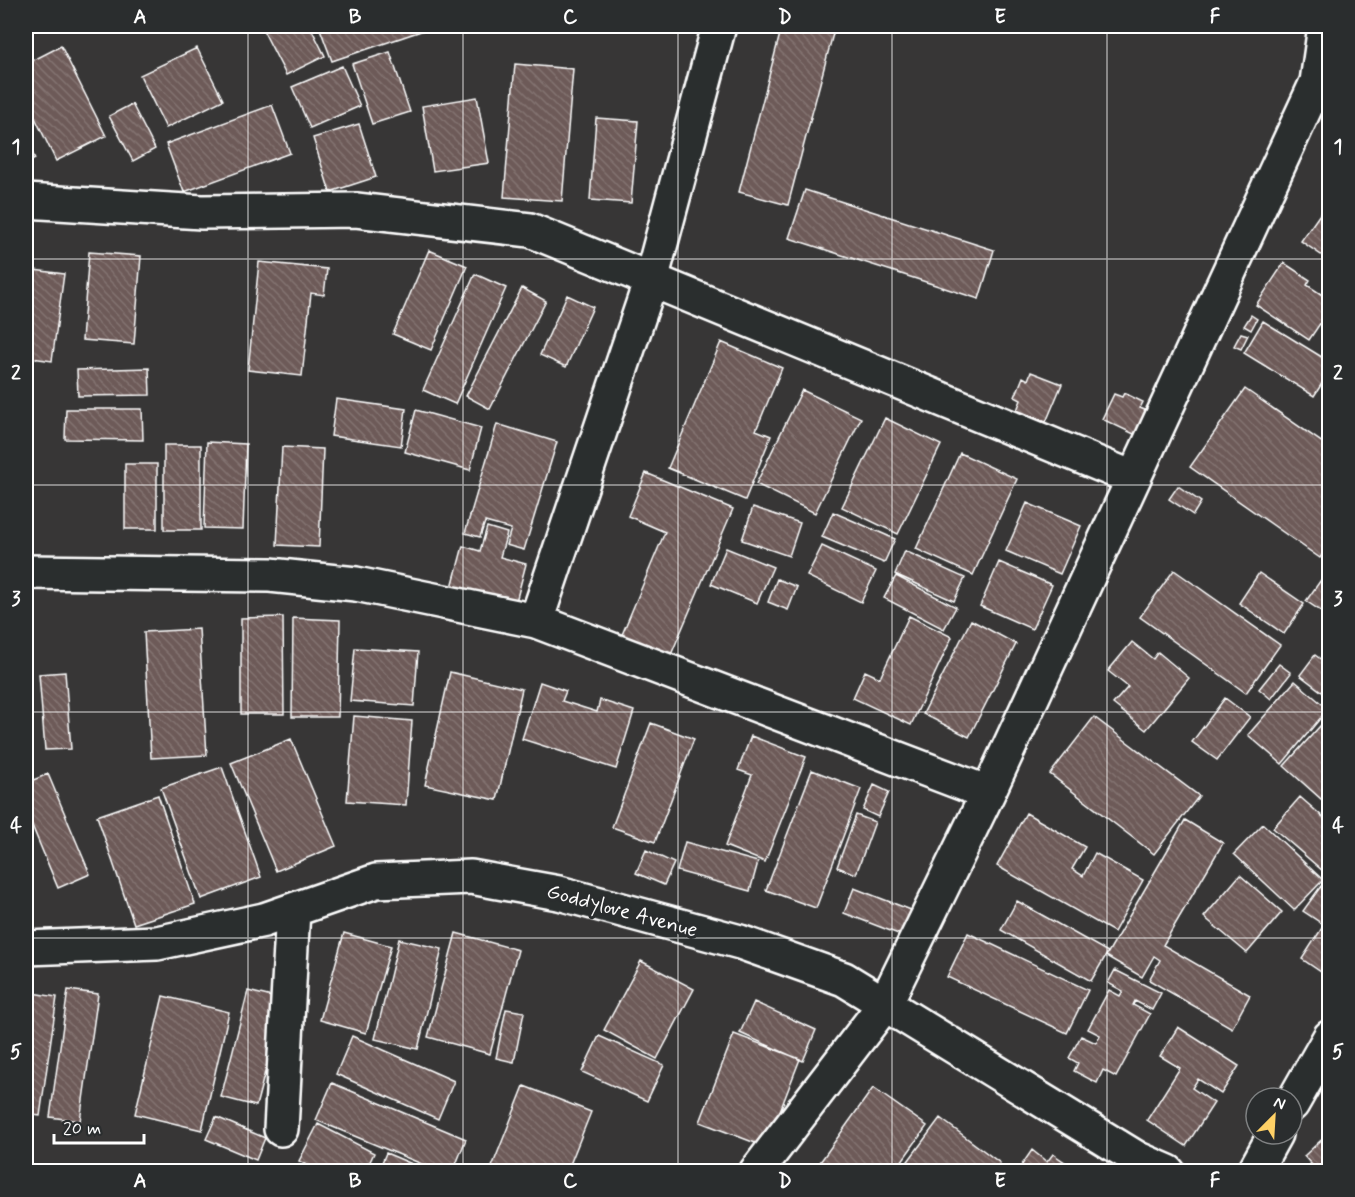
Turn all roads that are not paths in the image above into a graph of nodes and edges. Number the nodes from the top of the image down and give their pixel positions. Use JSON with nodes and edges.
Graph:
{"nodes":[{"id":1,"x":718,"y":26,"type":"edge"},
{"id":2,"x":1325,"y":26,"type":"edge"},
{"id":3,"x":26,"y":201,"type":"edge"},
{"id":4,"x":651,"y":280,"type":"junction"},
{"id":5,"x":1133,"y":478,"type":"junction"},
{"id":6,"x":26,"y":572,"type":"edge"},
{"id":7,"x":536,"y":621,"type":"junction"},
{"id":8,"x":988,"y":793,"type":"junction"},
{"id":9,"x":293,"y":910,"type":"junction"},
{"id":10,"x":26,"y":948,"type":"edge"},
{"id":11,"x":885,"y":1004,"type":"junction"},
{"id":12,"x":1329,"y":1037,"type":"edge"},
{"id":13,"x":1302,"y":1086,"type":"edge"},
{"id":14,"x":281,"y":1129,"type":"dead end"},
{"id":15,"x":1268,"y":1146,"type":"edge"},
{"id":16,"x":756,"y":1172,"type":"edge"},
{"id":17,"x":1168,"y":1172,"type":"edge"},
{"id":18,"x":1254,"y":1172,"type":"edge"}],
"edges":[{"from":1,"to":4,"type":"street"},
{"from":2,"to":5,"type":"street"},
{"from":3,"to":4,"type":"street"},
{"from":4,"to":5,"type":"street"},
{"from":4,"to":7,"type":"street"},
{"from":5,"to":8,"type":"street"},
{"from":6,"to":7,"type":"street"},
{"from":7,"to":8,"type":"street"},
{"from":8,"to":11,"type":"street"},
{"from":9,"to":10,"type":"street","name":"Goddylove Avenue"},
{"from":9,"to":11,"type":"street","name":"Goddylove Avenue"},
{"from":9,"to":14,"type":"street"},
{"from":11,"to":16,"type":"street"},
{"from":11,"to":17,"type":"street","name":"Goddylove Avenue"},
{"from":12,"to":13,"type":"street"},
{"from":15,"to":18,"type":"street"}]}
